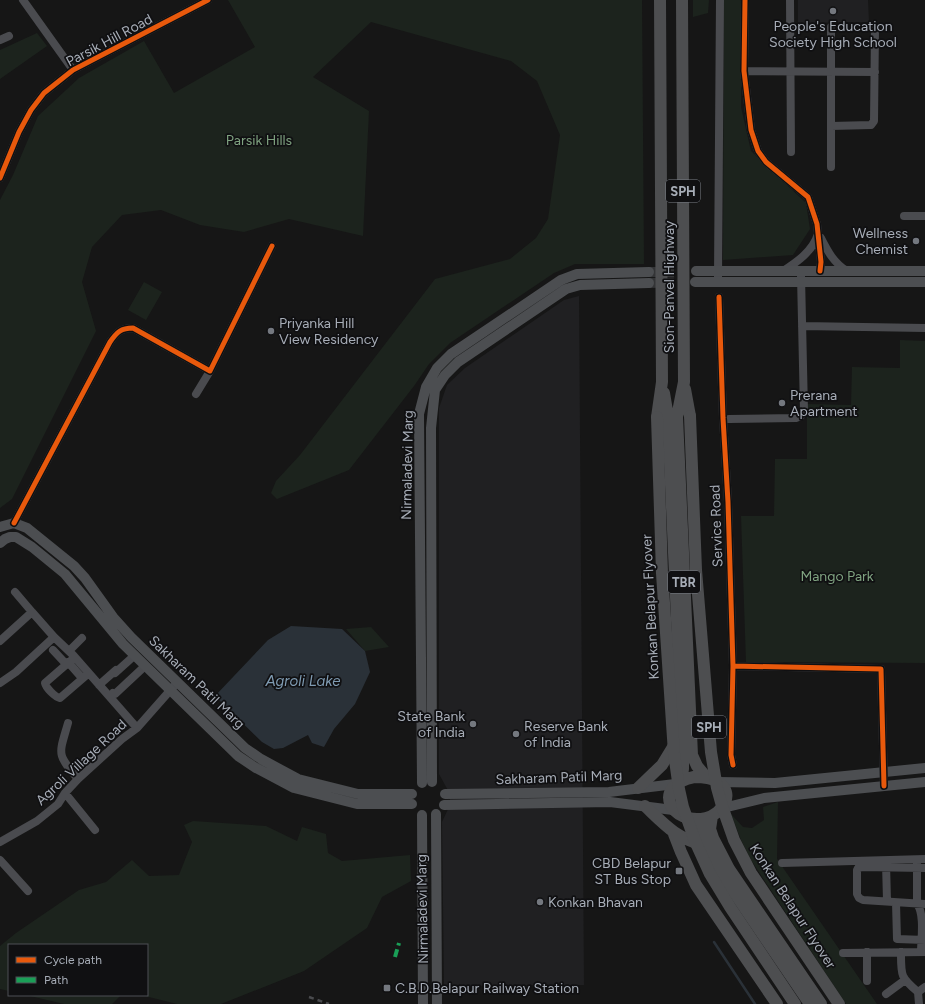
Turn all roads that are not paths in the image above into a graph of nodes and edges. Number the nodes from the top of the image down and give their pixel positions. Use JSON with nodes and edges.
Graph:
{"nodes":[{"id":1,"x":23,"y":0,"type":"edge"},
{"id":2,"x":208,"y":0,"type":"edge"},
{"id":3,"x":660,"y":0,"type":"edge"},
{"id":4,"x":682,"y":0,"type":"edge"},
{"id":5,"x":720,"y":0,"type":"edge"},
{"id":6,"x":745,"y":0,"type":"edge"},
{"id":7,"x":790,"y":0,"type":"edge"},
{"id":8,"x":831,"y":27,"type":"dead end"},
{"id":9,"x":875,"y":28,"type":"dead end"},
{"id":10,"x":9,"y":36,"type":"dead end"},
{"id":11,"x":0,"y":40,"type":"edge"},
{"id":12,"x":74,"y":70,"type":"junction"},
{"id":13,"x":831,"y":70,"type":"junction"},
{"id":14,"x":744,"y":71,"type":"junction"},
{"id":15,"x":791,"y":71,"type":"junction"},
{"id":16,"x":875,"y":72,"type":"junction"},
{"id":17,"x":830,"y":126,"type":"junction"},
{"id":18,"x":791,"y":152,"type":"dead end"},
{"id":19,"x":831,"y":167,"type":"dead end"},
{"id":20,"x":0,"y":178,"type":"edge"},
{"id":21,"x":904,"y":216,"type":"dead end"},
{"id":22,"x":925,"y":216,"type":"edge"},
{"id":23,"x":819,"y":234,"type":"junction"},
{"id":24,"x":272,"y":246,"type":"dead end"},
{"id":25,"x":820,"y":271,"type":"junction"},
{"id":26,"x":847,"y":271,"type":"junction"},
{"id":27,"x":925,"y":271,"type":"edge"},
{"id":28,"x":696,"y":272,"type":"tunnel mouth"},
{"id":29,"x":718,"y":272,"type":"junction"},
{"id":30,"x":782,"y":272,"type":"junction"},
{"id":31,"x":801,"y":272,"type":"junction"},
{"id":32,"x":649,"y":277,"type":"tunnel mouth"},
{"id":33,"x":695,"y":282,"type":"tunnel mouth"},
{"id":34,"x":718,"y":282,"type":"junction"},
{"id":35,"x":801,"y":282,"type":"junction"},
{"id":36,"x":925,"y":282,"type":"edge"},
{"id":37,"x":719,"y":296,"type":"dead end"},
{"id":38,"x":802,"y":326,"type":"junction"},
{"id":39,"x":925,"y":328,"type":"edge"},
{"id":40,"x":210,"y":371,"type":"junction"},
{"id":41,"x":662,"y":382,"type":"junction"},
{"id":42,"x":684,"y":382,"type":"junction"},
{"id":43,"x":196,"y":394,"type":"dead end"},
{"id":44,"x":729,"y":419,"type":"dead end"},
{"id":45,"x":14,"y":524,"type":"junction"},
{"id":46,"x":0,"y":527,"type":"edge"},
{"id":47,"x":0,"y":543,"type":"edge"},
{"id":48,"x":15,"y":592,"type":"dead end"},
{"id":49,"x":32,"y":612,"type":"junction"},
{"id":50,"x":54,"y":638,"type":"junction"},
{"id":51,"x":82,"y":638,"type":"dead end"},
{"id":52,"x":0,"y":641,"type":"edge"},
{"id":53,"x":53,"y":650,"type":"dead end"},
{"id":54,"x":135,"y":655,"type":"junction"},
{"id":55,"x":69,"y":659,"type":"junction"},
{"id":56,"x":145,"y":666,"type":"junction"},
{"id":57,"x":733,"y":666,"type":"junction"},
{"id":58,"x":86,"y":675,"type":"junction"},
{"id":59,"x":0,"y":684,"type":"edge"},
{"id":60,"x":99,"y":685,"type":"junction"},
{"id":61,"x":174,"y":686,"type":"junction"},
{"id":62,"x":113,"y":693,"type":"dead end"},
{"id":63,"x":68,"y":723,"type":"dead end"},
{"id":64,"x":681,"y":724,"type":"junction"},
{"id":65,"x":137,"y":728,"type":"junction"},
{"id":66,"x":733,"y":765,"type":"dead end"},
{"id":67,"x":925,"y":768,"type":"edge"},
{"id":68,"x":883,"y":771,"type":"junction"},
{"id":69,"x":78,"y":779,"type":"junction"},
{"id":70,"x":712,"y":780,"type":"junction"},
{"id":71,"x":427,"y":782,"type":"junction"},
{"id":72,"x":925,"y":782,"type":"edge"},
{"id":73,"x":678,"y":783,"type":"junction"},
{"id":74,"x":762,"y":784,"type":"junction"},
{"id":75,"x":662,"y":786,"type":"junction"},
{"id":76,"x":884,"y":786,"type":"junction"},
{"id":77,"x":638,"y":788,"type":"junction"},
{"id":78,"x":65,"y":793,"type":"junction"},
{"id":79,"x":764,"y":798,"type":"junction"},
{"id":80,"x":412,"y":799,"type":"junction"},
{"id":81,"x":444,"y":799,"type":"junction"},
{"id":82,"x":645,"y":806,"type":"junction"},
{"id":83,"x":723,"y":808,"type":"junction"},
{"id":84,"x":669,"y":809,"type":"junction"},
{"id":85,"x":436,"y":814,"type":"junction"},
{"id":86,"x":422,"y":815,"type":"junction"},
{"id":87,"x":712,"y":816,"type":"junction"},
{"id":88,"x":696,"y":819,"type":"junction"},
{"id":89,"x":95,"y":830,"type":"dead end"},
{"id":90,"x":674,"y":834,"type":"junction"},
{"id":91,"x":0,"y":842,"type":"edge"},
{"id":92,"x":706,"y":845,"type":"junction"},
{"id":93,"x":0,"y":860,"type":"edge"},
{"id":94,"x":782,"y":863,"type":"dead end"},
{"id":95,"x":886,"y":864,"type":"junction"},
{"id":96,"x":921,"y":864,"type":"edge"},
{"id":97,"x":28,"y":891,"type":"dead end"},
{"id":98,"x":892,"y":902,"type":"junction"},
{"id":99,"x":921,"y":904,"type":"edge"},
{"id":100,"x":923,"y":940,"type":"edge"},
{"id":101,"x":867,"y":952,"type":"junction"},
{"id":102,"x":901,"y":952,"type":"junction"},
{"id":103,"x":923,"y":952,"type":"edge"},
{"id":104,"x":843,"y":953,"type":"dead end"},
{"id":105,"x":905,"y":980,"type":"junction"},
{"id":106,"x":867,"y":981,"type":"dead end"},
{"id":107,"x":925,"y":987,"type":"edge"},
{"id":108,"x":918,"y":992,"type":"junction"},
{"id":109,"x":886,"y":994,"type":"dead end"},
{"id":110,"x":424,"y":1004,"type":"edge"},
{"id":111,"x":437,"y":1004,"type":"edge"},
{"id":112,"x":777,"y":1004,"type":"edge"},
{"id":113,"x":795,"y":1004,"type":"edge"},
{"id":114,"x":810,"y":1004,"type":"edge"},
{"id":115,"x":821,"y":1004,"type":"edge"},
{"id":116,"x":839,"y":1004,"type":"edge"},
{"id":117,"x":919,"y":1004,"type":"edge"}],
"edges":[{"from":1,"to":12,"type":"street"},
{"from":2,"to":12,"type":"street","name":"Parsik Hill Road"},
{"from":3,"to":41,"type":"highway","name":"Sion-Panvel Highway","number":"SPH"},
{"from":4,"to":42,"type":"highway","name":"Sion-Panvel Highway","number":"SPH"},
{"from":5,"to":29,"type":"street"},
{"from":6,"to":14,"type":"street"},
{"from":7,"to":15,"type":"street"},
{"from":8,"to":13,"type":"street"},
{"from":9,"to":16,"type":"street"},
{"from":10,"to":11,"type":"street"},
{"from":12,"to":20,"type":"street","name":"Parsik Hill Road"},
{"from":13,"to":15,"type":"street"},
{"from":13,"to":16,"type":"street"},
{"from":13,"to":17,"type":"street"},
{"from":14,"to":15,"type":"street"},
{"from":14,"to":23,"type":"street"},
{"from":15,"to":18,"type":"street"},
{"from":16,"to":17,"type":"street"},
{"from":17,"to":19,"type":"street"},
{"from":21,"to":22,"type":"street"},
{"from":23,"to":25,"type":"street"},
{"from":23,"to":26,"type":"street"},
{"from":23,"to":30,"type":"street"},
{"from":24,"to":40,"type":"street"},
{"from":25,"to":26,"type":"main road"},
{"from":25,"to":31,"type":"main road"},
{"from":26,"to":27,"type":"main road"},
{"from":28,"to":29,"type":"main road"},
{"from":29,"to":30,"type":"main road"},
{"from":29,"to":34,"type":"street"},
{"from":30,"to":31,"type":"main road"},
{"from":31,"to":35,"type":"street"},
{"from":32,"to":71,"type":"main road","name":"Nirmaladevi Marg"},
{"from":33,"to":34,"type":"main road"},
{"from":34,"to":35,"type":"main road"},
{"from":35,"to":36,"type":"main road"},
{"from":35,"to":38,"type":"street"},
{"from":37,"to":57,"type":"street","name":"Service Road"},
{"from":38,"to":39,"type":"street"},
{"from":38,"to":44,"type":"street"},
{"from":40,"to":43,"type":"street"},
{"from":40,"to":45,"type":"street"},
{"from":41,"to":64,"type":"highway","number":"TBR"},
{"from":41,"to":113,"type":"highway","name":"Konkan Belapur Flyover","number":"SPH","bridge":true},
{"from":42,"to":70,"type":"highway","number":"TBR"},
{"from":42,"to":116,"type":"highway","name":"Konkan Belapur Flyover","number":"SPH","bridge":true},
{"from":45,"to":46,"type":"main road"},
{"from":45,"to":61,"type":"main road","name":"Sakharam Patil Marg"},
{"from":47,"to":54,"type":"main road","name":"Sakharam Patil Marg"},
{"from":48,"to":49,"type":"street"},
{"from":49,"to":50,"type":"street"},
{"from":49,"to":52,"type":"street"},
{"from":50,"to":55,"type":"street"},
{"from":50,"to":59,"type":"street"},
{"from":51,"to":55,"type":"street"},
{"from":53,"to":55,"type":"street"},
{"from":54,"to":56,"type":"main road","name":"Sakharam Patil Marg"},
{"from":54,"to":60,"type":"street"},
{"from":55,"to":58,"type":"street"},
{"from":55,"to":58,"type":"street"},
{"from":56,"to":61,"type":"main road","name":"Sakharam Patil Marg"},
{"from":56,"to":62,"type":"street"},
{"from":57,"to":66,"type":"street","name":"Service Road"},
{"from":57,"to":68,"type":"street"},
{"from":58,"to":60,"type":"street"},
{"from":60,"to":65,"type":"street"},
{"from":61,"to":65,"type":"street","name":"Agroli Village Road"},
{"from":61,"to":80,"type":"main road","name":"Sakharam Patil Marg"},
{"from":63,"to":69,"type":"street"},
{"from":64,"to":73,"type":"highway","number":"TBR"},
{"from":64,"to":77,"type":"highway"},
{"from":65,"to":69,"type":"street","name":"Agroli Village Road"},
{"from":67,"to":68,"type":"main road"},
{"from":68,"to":74,"type":"main road"},
{"from":68,"to":76,"type":"street"},
{"from":69,"to":78,"type":"street","name":"Agroli Village Road"},
{"from":70,"to":73,"type":"highway"},
{"from":70,"to":74,"type":"main road"},
{"from":70,"to":83,"type":"highway","number":"TBR"},
{"from":71,"to":80,"type":"main road"},
{"from":71,"to":81,"type":"main road"},
{"from":72,"to":76,"type":"main road"},
{"from":73,"to":75,"type":"main road","name":"Sakharam Patil Marg"},
{"from":73,"to":84,"type":"highway","number":"TBR"},
{"from":74,"to":79,"type":"main road"},
{"from":75,"to":77,"type":"main road","name":"Sakharam Patil Marg"},
{"from":75,"to":84,"type":"main road"},
{"from":76,"to":79,"type":"main road"},
{"from":77,"to":81,"type":"main road","name":"Sakharam Patil Marg"},
{"from":78,"to":89,"type":"street"},
{"from":78,"to":91,"type":"street","name":"Agroli Village Road"},
{"from":79,"to":83,"type":"main road"},
{"from":80,"to":86,"type":"main road"},
{"from":81,"to":82,"type":"main road","name":"Sakharam Patil Marg"},
{"from":81,"to":85,"type":"main road"},
{"from":82,"to":84,"type":"main road","name":"Sakharam Patil Marg"},
{"from":82,"to":90,"type":"highway"},
{"from":83,"to":87,"type":"highway"},
{"from":84,"to":88,"type":"highway"},
{"from":85,"to":86,"type":"main road"},
{"from":85,"to":111,"type":"main road","name":"Nirmaladevi Marg"},
{"from":86,"to":110,"type":"main road","name":"Nirmaladevi Marg"},
{"from":87,"to":88,"type":"highway"},
{"from":87,"to":115,"type":"highway"},
{"from":88,"to":92,"type":"highway"},
{"from":90,"to":92,"type":"highway"},
{"from":90,"to":112,"type":"highway"},
{"from":92,"to":114,"type":"highway"},
{"from":93,"to":97,"type":"street"},
{"from":94,"to":95,"type":"street"},
{"from":95,"to":96,"type":"street"},
{"from":95,"to":98,"type":"street"},
{"from":95,"to":98,"type":"street"},
{"from":96,"to":99,"type":"street"},
{"from":98,"to":99,"type":"street"},
{"from":98,"to":100,"type":"street"},
{"from":99,"to":100,"type":"street"},
{"from":100,"to":103,"type":"street"},
{"from":101,"to":102,"type":"street"},
{"from":101,"to":104,"type":"street"},
{"from":101,"to":106,"type":"street"},
{"from":102,"to":103,"type":"street"},
{"from":102,"to":105,"type":"street"},
{"from":105,"to":108,"type":"street"},
{"from":105,"to":109,"type":"street"},
{"from":107,"to":108,"type":"street"},
{"from":108,"to":117,"type":"street"}]}
